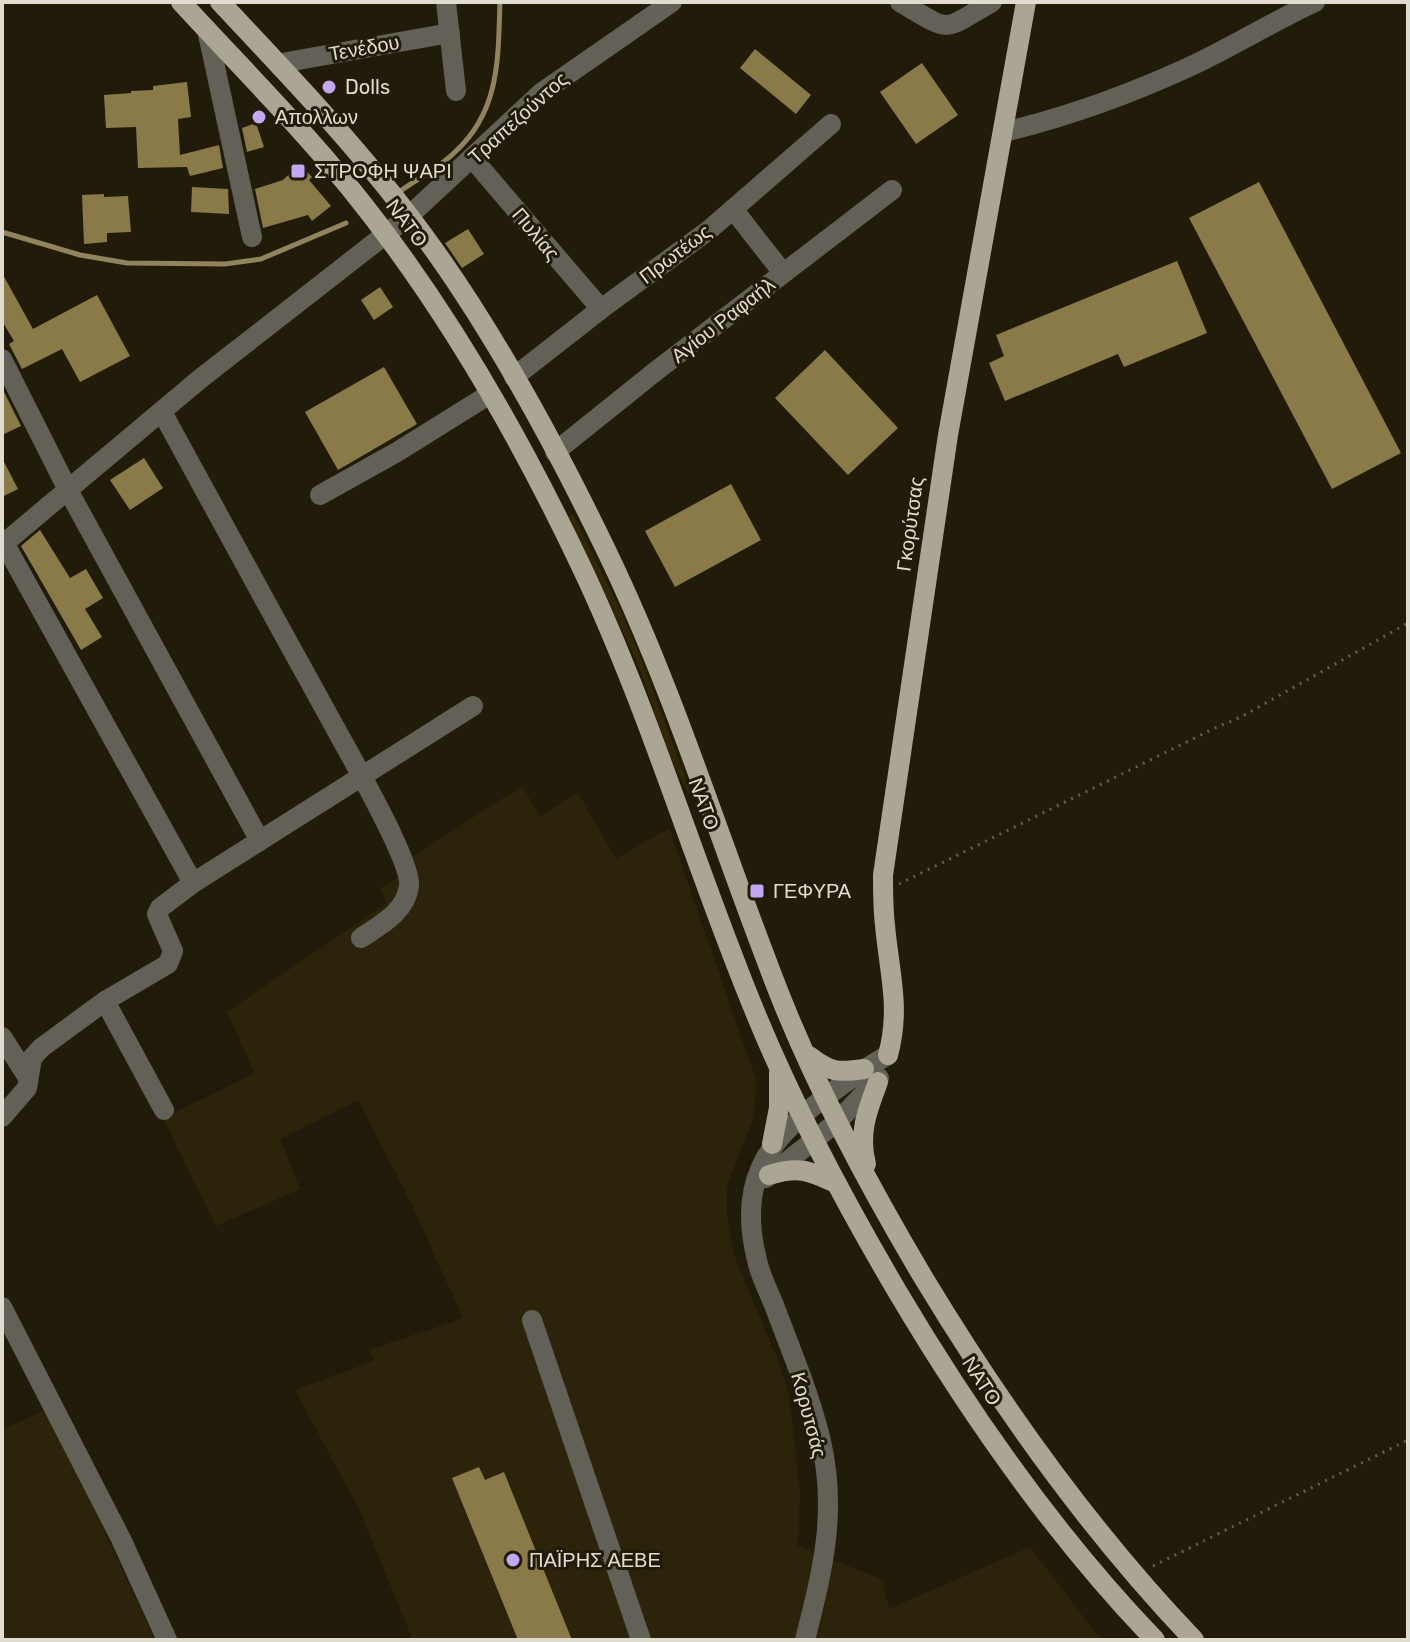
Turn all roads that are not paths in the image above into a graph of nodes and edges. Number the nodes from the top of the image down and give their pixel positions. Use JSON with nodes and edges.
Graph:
{"nodes":[{"id":1,"x":181,"y":2,"type":"edge"},
{"id":2,"x":220,"y":2,"type":"edge"},
{"id":3,"x":446,"y":2,"type":"edge"},
{"id":4,"x":672,"y":2,"type":"edge"},
{"id":5,"x":900,"y":2,"type":"edge"},
{"id":6,"x":992,"y":2,"type":"edge"},
{"id":7,"x":1026,"y":2,"type":"edge"},
{"id":8,"x":1315,"y":2,"type":"edge"},
{"id":9,"x":207,"y":30,"type":"junction"},
{"id":10,"x":450,"y":33,"type":"junction"},
{"id":11,"x":280,"y":66,"type":"junction"},
{"id":12,"x":456,"y":91,"type":"dead end"},
{"id":13,"x":831,"y":124,"type":"dead end"},
{"id":14,"x":1004,"y":132,"type":"junction"},
{"id":15,"x":472,"y":158,"type":"junction"},
{"id":16,"x":892,"y":190,"type":"dead end"},
{"id":17,"x":733,"y":209,"type":"junction"},
{"id":18,"x":409,"y":216,"type":"junction"},
{"id":19,"x":386,"y":234,"type":"junction"},
{"id":20,"x":252,"y":237,"type":"dead end"},
{"id":21,"x":783,"y":273,"type":"junction"},
{"id":22,"x":601,"y":309,"type":"junction"},
{"id":23,"x":2,"y":359,"type":"edge"},
{"id":24,"x":514,"y":377,"type":"junction"},
{"id":25,"x":490,"y":394,"type":"junction"},
{"id":26,"x":162,"y":412,"type":"junction"},
{"id":27,"x":555,"y":452,"type":"junction"},
{"id":28,"x":68,"y":490,"type":"junction"},
{"id":29,"x":320,"y":495,"type":"dead end"},
{"id":30,"x":3,"y":543,"type":"edge"},
{"id":31,"x":473,"y":706,"type":"dead end"},
{"id":32,"x":362,"y":777,"type":"junction"},
{"id":33,"x":260,"y":841,"type":"junction"},
{"id":34,"x":193,"y":883,"type":"junction"},
{"id":35,"x":361,"y":938,"type":"dead end"},
{"id":36,"x":105,"y":1001,"type":"junction"},
{"id":37,"x":2,"y":1037,"type":"edge"},
{"id":38,"x":806,"y":1054,"type":"junction"},
{"id":39,"x":888,"y":1055,"type":"joint"},
{"id":40,"x":779,"y":1065,"type":"junction"},
{"id":41,"x":27,"y":1076,"type":"junction"},
{"id":42,"x":871,"y":1076,"type":"junction"},
{"id":43,"x":826,"y":1097,"type":"junction"},
{"id":44,"x":164,"y":1110,"type":"dead end"},
{"id":45,"x":802,"y":1114,"type":"junction"},
{"id":46,"x":2,"y":1117,"type":"edge"},
{"id":47,"x":837,"y":1122,"type":"junction"},
{"id":48,"x":814,"y":1140,"type":"junction"},
{"id":49,"x":772,"y":1144,"type":"junction"},
{"id":50,"x":769,"y":1175,"type":"junction"},
{"id":51,"x":836,"y":1183,"type":"junction"},
{"id":52,"x":754,"y":1194,"type":"junction"},
{"id":53,"x":876,"y":1199,"type":"junction"},
{"id":54,"x":2,"y":1307,"type":"edge"},
{"id":55,"x":532,"y":1320,"type":"dead end"},
{"id":56,"x":167,"y":1640,"type":"edge"},
{"id":57,"x":641,"y":1640,"type":"edge"},
{"id":58,"x":805,"y":1640,"type":"edge"},
{"id":59,"x":1155,"y":1640,"type":"edge"},
{"id":60,"x":1194,"y":1640,"type":"edge"}],
"edges":[{"from":1,"to":9,"type":"main road","name":"ΝΑΤΟ"},
{"from":2,"to":11,"type":"main road","name":"ΝΑΤΟ"},
{"from":3,"to":10,"type":"street"},
{"from":4,"to":15,"type":"street","name":"Τραπεζούντος"},
{"from":5,"to":6,"type":"street"},
{"from":7,"to":14,"type":"main road","name":"Γκορύτσας"},
{"from":8,"to":14,"type":"street"},
{"from":9,"to":19,"type":"main road","name":"ΝΑΤΟ"},
{"from":9,"to":20,"type":"street"},
{"from":10,"to":11,"type":"street","name":"Τενέδου"},
{"from":10,"to":12,"type":"street"},
{"from":11,"to":18,"type":"main road","name":"ΝΑΤΟ"},
{"from":13,"to":17,"type":"street","name":"Πρωτέως"},
{"from":14,"to":39,"type":"main road","name":"Γκορύτσας"},
{"from":15,"to":18,"type":"street","name":"Τραπεζούντος"},
{"from":15,"to":22,"type":"street","name":"Πυλίας"},
{"from":16,"to":21,"type":"street","name":"Αγίου Ραφαήλ"},
{"from":17,"to":21,"type":"street"},
{"from":17,"to":22,"type":"street","name":"Πρωτέως"},
{"from":18,"to":19,"type":"street","name":"Τραπεζούντος"},
{"from":18,"to":24,"type":"main road","name":"ΝΑΤΟ"},
{"from":19,"to":25,"type":"main road","name":"ΝΑΤΟ"},
{"from":19,"to":26,"type":"street","name":"Τραπεζούντος"},
{"from":21,"to":27,"type":"street","name":"Αγίου Ραφαήλ"},
{"from":22,"to":24,"type":"street","name":"Πρωτέως"},
{"from":23,"to":28,"type":"street"},
{"from":24,"to":27,"type":"main road","name":"ΝΑΤΟ"},
{"from":25,"to":29,"type":"street"},
{"from":25,"to":40,"type":"main road","name":"ΝΑΤΟ"},
{"from":26,"to":28,"type":"street","name":"Τραπεζούντος"},
{"from":26,"to":32,"type":"street"},
{"from":27,"to":38,"type":"main road","name":"ΝΑΤΟ"},
{"from":28,"to":30,"type":"street","name":"Τραπεζούντος"},
{"from":28,"to":33,"type":"street"},
{"from":30,"to":34,"type":"street"},
{"from":31,"to":32,"type":"street"},
{"from":32,"to":33,"type":"street"},
{"from":32,"to":35,"type":"street"},
{"from":33,"to":34,"type":"street"},
{"from":34,"to":36,"type":"street"},
{"from":36,"to":41,"type":"street"},
{"from":36,"to":44,"type":"street"},
{"from":37,"to":41,"type":"street"},
{"from":38,"to":42,"type":"main road"},
{"from":38,"to":43,"type":"main road","name":"ΝΑΤΟ"},
{"from":39,"to":42,"type":"street"},
{"from":40,"to":45,"type":"main road","name":"ΝΑΤΟ"},
{"from":40,"to":49,"type":"main road"},
{"from":41,"to":46,"type":"street"},
{"from":42,"to":43,"type":"street"},
{"from":42,"to":47,"type":"street"},
{"from":42,"to":53,"type":"main road"},
{"from":43,"to":45,"type":"street"},
{"from":43,"to":47,"type":"main road","name":"ΝΑΤΟ"},
{"from":45,"to":48,"type":"main road","name":"ΝΑΤΟ"},
{"from":45,"to":49,"type":"street"},
{"from":47,"to":48,"type":"street"},
{"from":47,"to":53,"type":"main road","name":"ΝΑΤΟ"},
{"from":48,"to":50,"type":"street"},
{"from":48,"to":51,"type":"main road","name":"ΝΑΤΟ"},
{"from":49,"to":52,"type":"street","name":"Κορυτσάς"},
{"from":50,"to":51,"type":"main road"},
{"from":50,"to":52,"type":"street"},
{"from":51,"to":59,"type":"main road","name":"ΝΑΤΟ"},
{"from":52,"to":58,"type":"street","name":"Κορυτσάς"},
{"from":53,"to":60,"type":"main road","name":"ΝΑΤΟ"},
{"from":54,"to":56,"type":"street"},
{"from":55,"to":57,"type":"street"}]}
